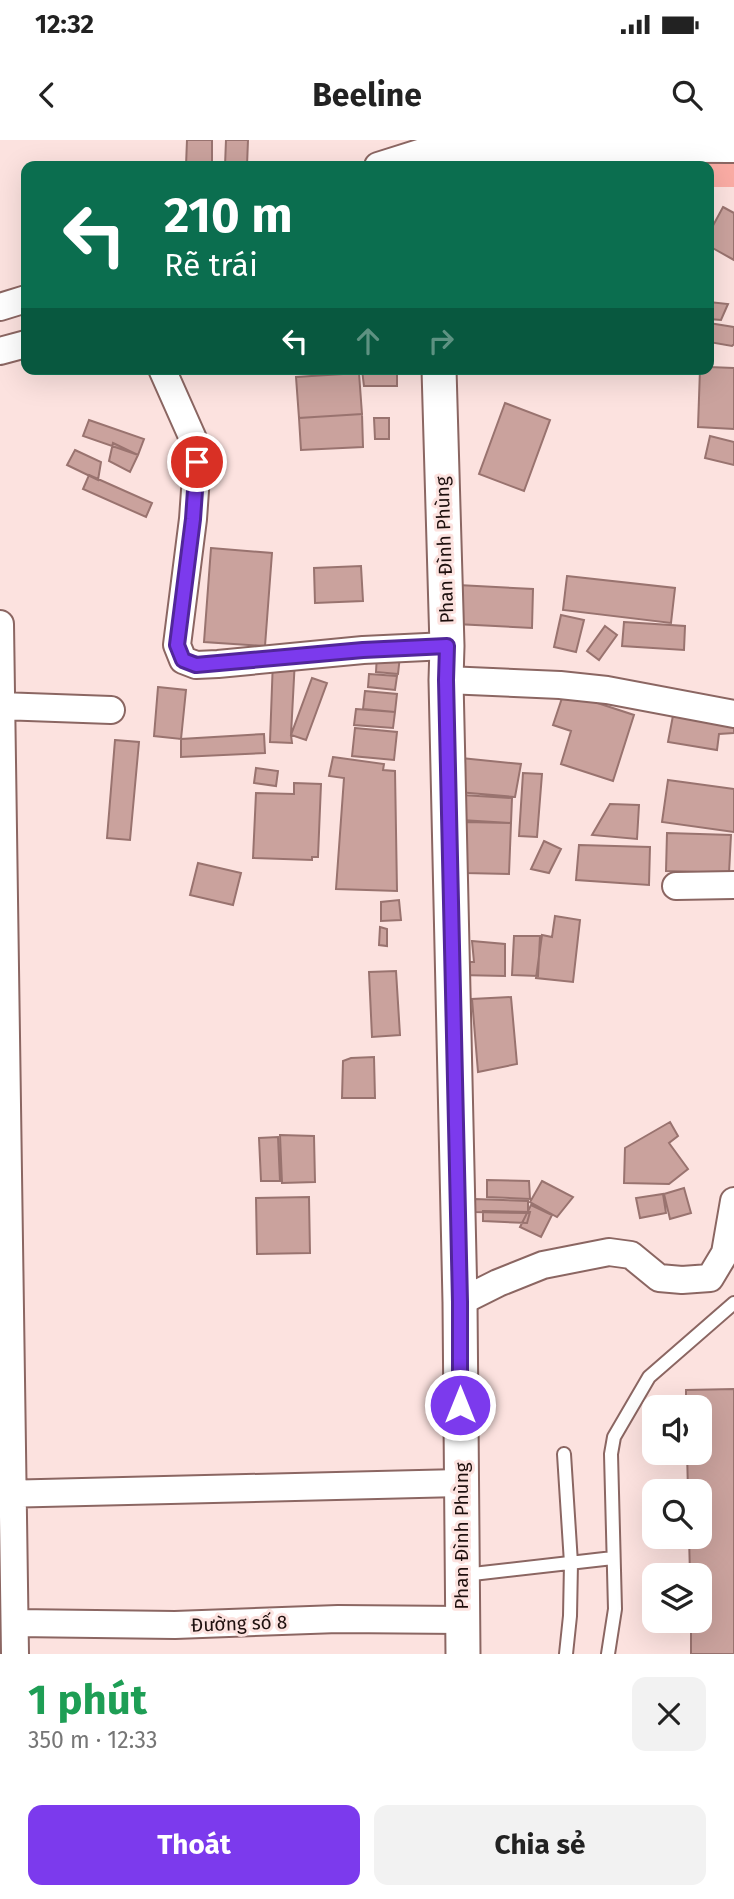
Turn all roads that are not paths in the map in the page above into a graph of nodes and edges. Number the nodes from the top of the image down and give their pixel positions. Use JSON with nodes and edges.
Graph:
{"nodes":[{"id":1,"x":734,"y":149,"type":"edge"},
{"id":2,"x":435,"y":152,"type":"edge"},
{"id":3,"x":398,"y":161,"type":"edge"},
{"id":4,"x":21,"y":301,"type":"edge"},
{"id":5,"x":0,"y":307,"type":"edge"},
{"id":6,"x":21,"y":345,"type":"edge"},
{"id":7,"x":0,"y":351,"type":"edge"},
{"id":8,"x":165,"y":375,"type":"edge"},
{"id":9,"x":439,"y":375,"type":"edge"},
{"id":10,"x":0,"y":624,"type":"edge"},
{"id":11,"x":447,"y":646,"type":"junction"},
{"id":12,"x":446,"y":680,"type":"junction"},
{"id":13,"x":0,"y":706,"type":"edge"},
{"id":14,"x":111,"y":710,"type":"dead end"},
{"id":15,"x":734,"y":713,"type":"edge"},
{"id":16,"x":734,"y":885,"type":"edge"},
{"id":17,"x":676,"y":886,"type":"dead end"},
{"id":18,"x":734,"y":1201,"type":"edge"},
{"id":19,"x":460,"y":1302,"type":"junction"},
{"id":20,"x":734,"y":1303,"type":"edge"},
{"id":21,"x":564,"y":1454,"type":"dead end"},
{"id":22,"x":460,"y":1483,"type":"junction"},
{"id":23,"x":7,"y":1494,"type":"edge"},
{"id":24,"x":613,"y":1558,"type":"junction"},
{"id":25,"x":571,"y":1563,"type":"junction"},
{"id":26,"x":461,"y":1576,"type":"junction"},
{"id":27,"x":461,"y":1620,"type":"junction"},
{"id":28,"x":16,"y":1623,"type":"junction"},
{"id":29,"x":15,"y":1654,"type":"edge"},
{"id":30,"x":463,"y":1654,"type":"edge"},
{"id":31,"x":566,"y":1654,"type":"edge"},
{"id":32,"x":608,"y":1654,"type":"edge"}],
"edges":[{"from":1,"to":2,"type":"street"},
{"from":2,"to":3,"type":"street"},
{"from":4,"to":5,"type":"street"},
{"from":6,"to":7,"type":"street"},
{"from":8,"to":11,"type":"street"},
{"from":9,"to":11,"type":"street","name":"Phan Đình Phùng"},
{"from":10,"to":13,"type":"street"},
{"from":11,"to":12,"type":"street","name":"Phan Đình Phùng"},
{"from":12,"to":15,"type":"street"},
{"from":12,"to":19,"type":"street","name":"Phan Đình Phùng"},
{"from":13,"to":14,"type":"street"},
{"from":13,"to":23,"type":"street"},
{"from":16,"to":17,"type":"street"},
{"from":18,"to":19,"type":"street"},
{"from":19,"to":22,"type":"street","name":"Phan Đình Phùng"},
{"from":20,"to":24,"type":"lane"},
{"from":21,"to":25,"type":"lane"},
{"from":22,"to":23,"type":"street"},
{"from":22,"to":26,"type":"street","name":"Phan Đình Phùng"},
{"from":23,"to":28,"type":"street"},
{"from":24,"to":25,"type":"lane"},
{"from":24,"to":32,"type":"lane"},
{"from":25,"to":26,"type":"lane"},
{"from":25,"to":31,"type":"lane"},
{"from":26,"to":27,"type":"street","name":"Phan Đình Phùng"},
{"from":27,"to":28,"type":"street","name":"Đường số 8"},
{"from":27,"to":30,"type":"street","name":"Phan Đình Phùng"},
{"from":28,"to":29,"type":"street"}]}
